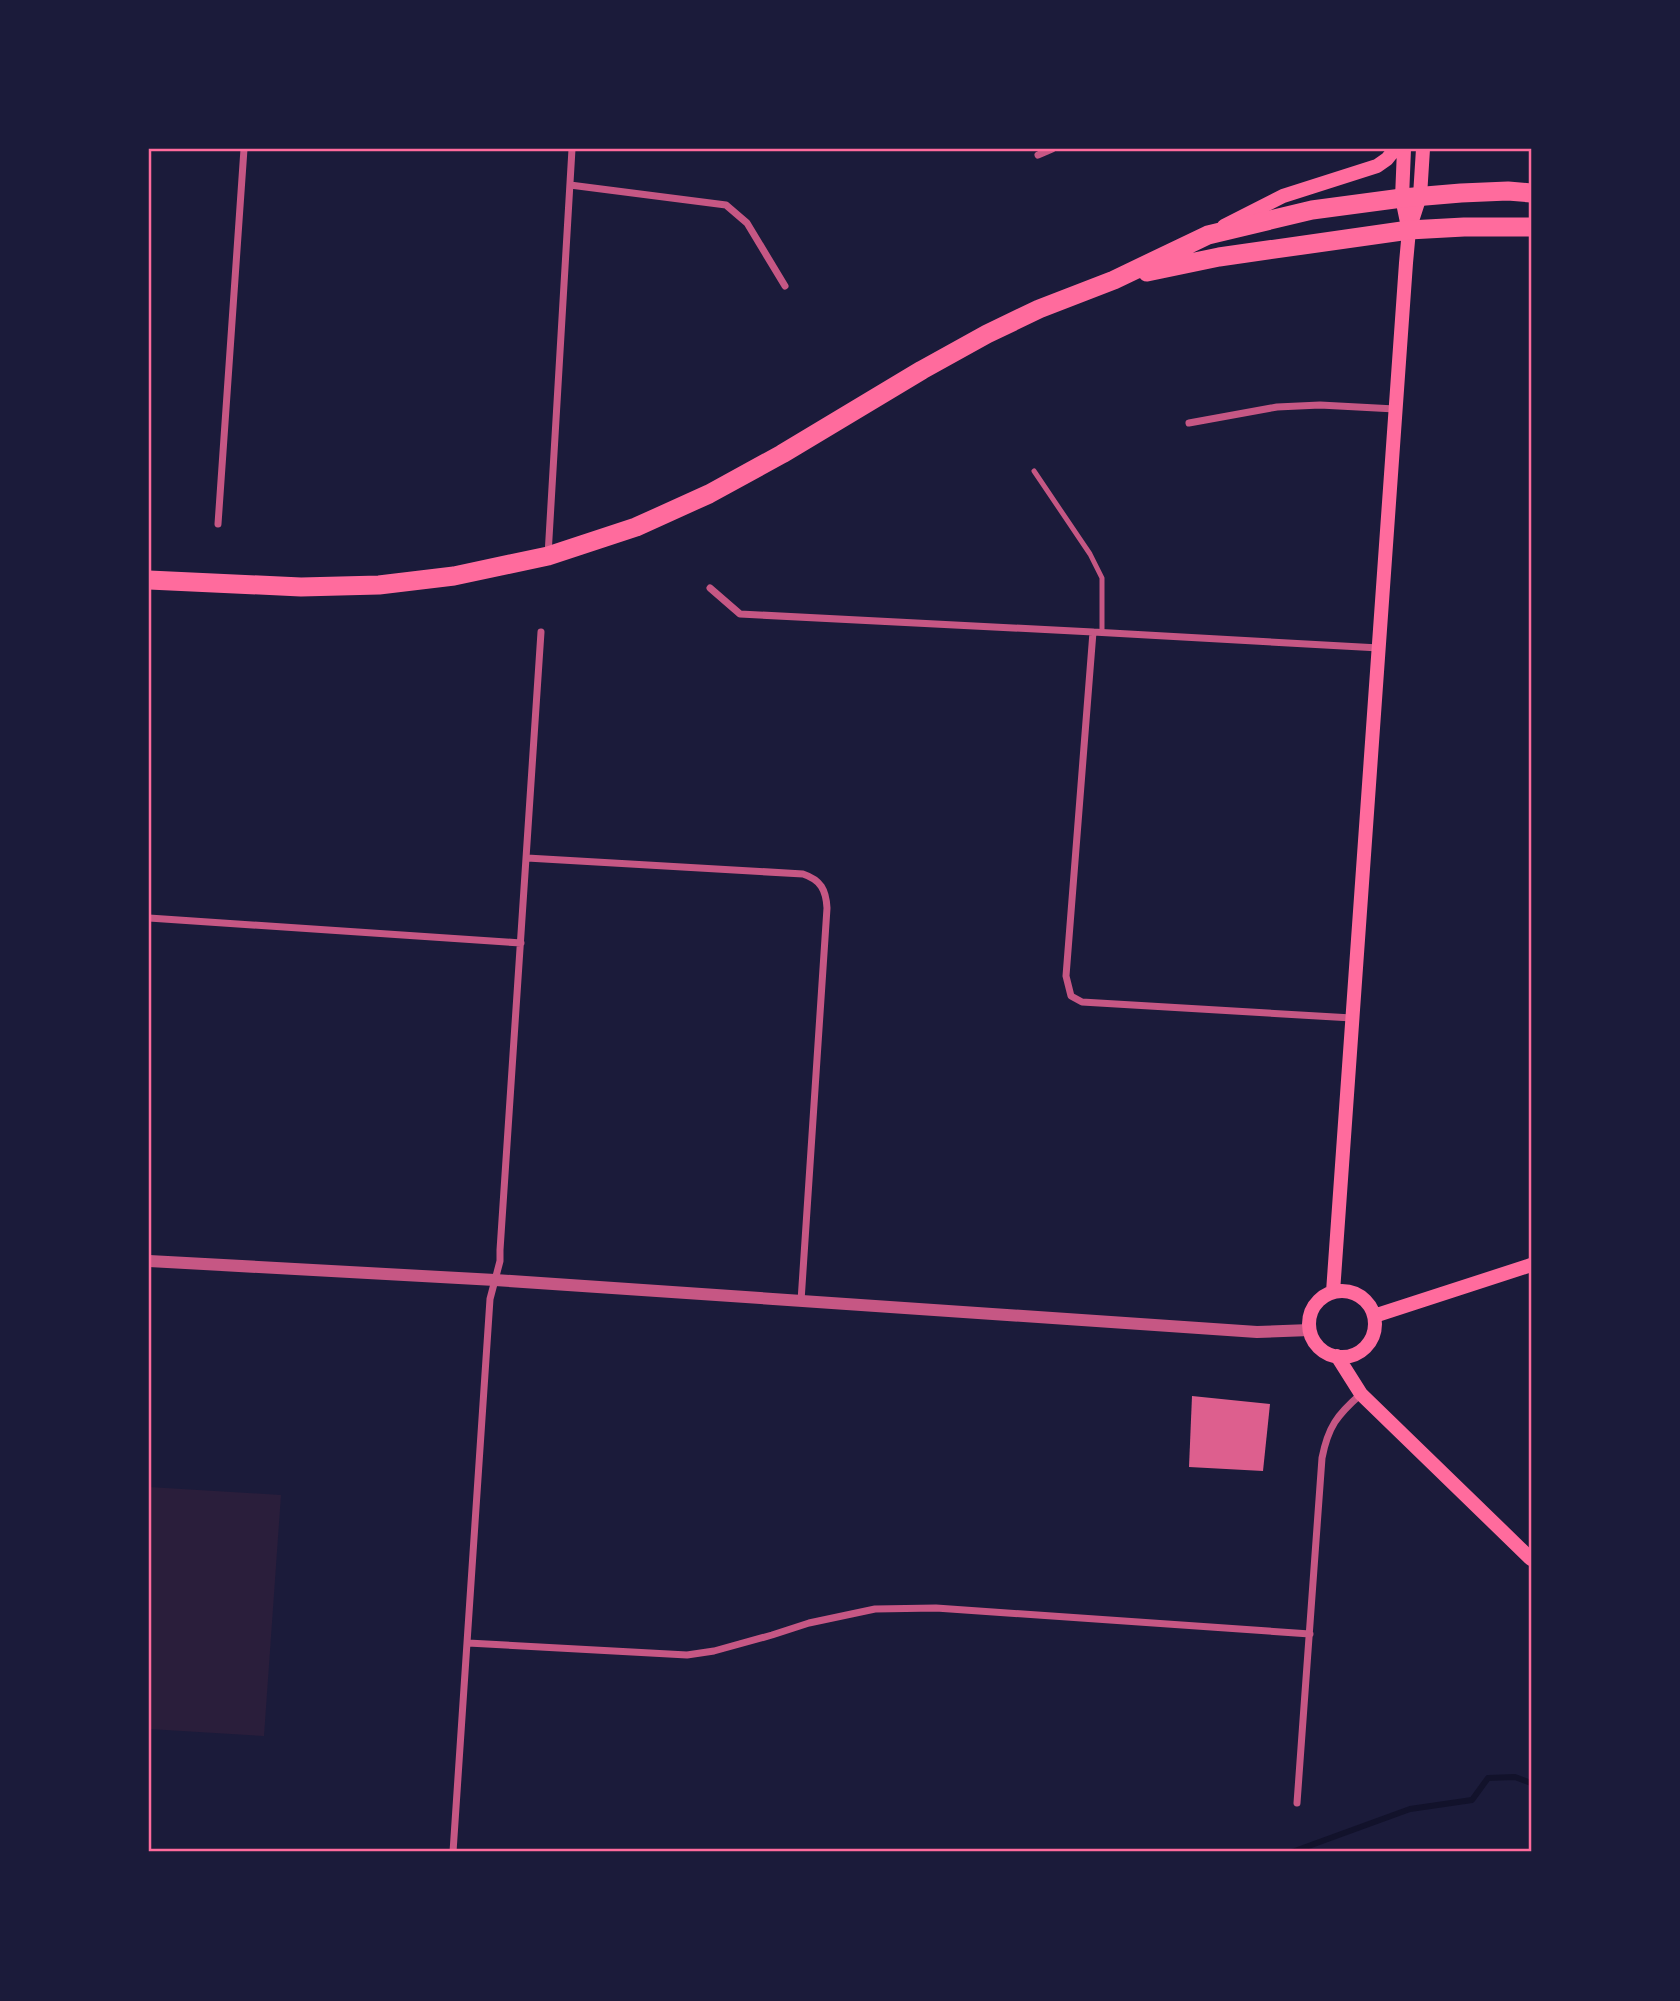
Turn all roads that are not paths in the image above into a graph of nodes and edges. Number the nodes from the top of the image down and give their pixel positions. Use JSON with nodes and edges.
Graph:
{"nodes":[{"id":1,"x":244,"y":149,"type":"edge"},
{"id":2,"x":572,"y":149,"type":"edge"},
{"id":3,"x":1052,"y":149,"type":"edge"},
{"id":4,"x":1395,"y":149,"type":"edge"},
{"id":5,"x":1404,"y":149,"type":"edge"},
{"id":6,"x":1423,"y":149,"type":"edge"},
{"id":7,"x":1038,"y":155,"type":"dead end"},
{"id":8,"x":570,"y":185,"type":"junction"},
{"id":9,"x":1531,"y":193,"type":"edge"},
{"id":10,"x":1411,"y":197,"type":"junction"},
{"id":11,"x":1531,"y":226,"type":"edge"},
{"id":12,"x":1409,"y":230,"type":"junction"},
{"id":13,"x":1208,"y":235,"type":"junction"},
{"id":14,"x":1114,"y":280,"type":"junction"},
{"id":15,"x":785,"y":286,"type":"dead end"},
{"id":16,"x":1395,"y":409,"type":"junction"},
{"id":17,"x":1189,"y":423,"type":"dead end"},
{"id":18,"x":1034,"y":471,"type":"dead end"},
{"id":19,"x":218,"y":524,"type":"dead end"},
{"id":20,"x":548,"y":556,"type":"junction"},
{"id":21,"x":149,"y":580,"type":"edge"},
{"id":22,"x":710,"y":588,"type":"dead end"},
{"id":23,"x":541,"y":632,"type":"dead end"},
{"id":24,"x":1093,"y":632,"type":"junction"},
{"id":25,"x":1102,"y":632,"type":"junction"},
{"id":26,"x":1379,"y":648,"type":"junction"},
{"id":27,"x":527,"y":858,"type":"junction"},
{"id":28,"x":149,"y":918,"type":"edge"},
{"id":29,"x":521,"y":943,"type":"junction"},
{"id":30,"x":1352,"y":1018,"type":"junction"},
{"id":31,"x":149,"y":1261,"type":"edge"},
{"id":32,"x":1531,"y":1265,"type":"edge"},
{"id":33,"x":495,"y":1280,"type":"junction"},
{"id":34,"x":1334,"y":1292,"type":"junction"},
{"id":35,"x":800,"y":1301,"type":"junction"},
{"id":36,"x":1374,"y":1316,"type":"junction"},
{"id":37,"x":1310,"y":1330,"type":"junction"},
{"id":38,"x":1337,"y":1356,"type":"junction"},
{"id":39,"x":1361,"y":1394,"type":"junction"},
{"id":40,"x":1531,"y":1559,"type":"edge"},
{"id":41,"x":1310,"y":1634,"type":"junction"},
{"id":42,"x":468,"y":1643,"type":"junction"},
{"id":43,"x":1297,"y":1803,"type":"dead end"},
{"id":44,"x":453,"y":1852,"type":"edge"}],
"edges":[{"from":1,"to":19,"type":"street"},
{"from":2,"to":8,"type":"street"},
{"from":3,"to":7,"type":"street"},
{"from":4,"to":13,"type":"main road"},
{"from":5,"to":10,"type":"main road"},
{"from":6,"to":10,"type":"main road"},
{"from":8,"to":15,"type":"street"},
{"from":8,"to":20,"type":"street"},
{"from":9,"to":10,"type":"highway"},
{"from":10,"to":12,"type":"main road"},
{"from":10,"to":13,"type":"highway"},
{"from":11,"to":12,"type":"highway"},
{"from":12,"to":14,"type":"highway"},
{"from":12,"to":16,"type":"main road"},
{"from":13,"to":14,"type":"highway"},
{"from":14,"to":20,"type":"highway"},
{"from":16,"to":17,"type":"street"},
{"from":16,"to":26,"type":"main road"},
{"from":18,"to":25,"type":"lane"},
{"from":20,"to":21,"type":"highway"},
{"from":22,"to":24,"type":"street"},
{"from":23,"to":27,"type":"street"},
{"from":24,"to":25,"type":"street"},
{"from":24,"to":30,"type":"street"},
{"from":25,"to":26,"type":"street"},
{"from":26,"to":30,"type":"main road"},
{"from":27,"to":29,"type":"street"},
{"from":27,"to":35,"type":"street"},
{"from":28,"to":29,"type":"street"},
{"from":29,"to":33,"type":"street"},
{"from":30,"to":34,"type":"main road"},
{"from":31,"to":33,"type":"street"},
{"from":32,"to":36,"type":"main road"},
{"from":33,"to":35,"type":"street"},
{"from":33,"to":42,"type":"street"},
{"from":34,"to":36,"type":"main road"},
{"from":34,"to":37,"type":"main road"},
{"from":35,"to":37,"type":"street"},
{"from":36,"to":38,"type":"main road"},
{"from":37,"to":38,"type":"main road"},
{"from":38,"to":39,"type":"main road"},
{"from":39,"to":40,"type":"main road"},
{"from":39,"to":41,"type":"street"},
{"from":41,"to":42,"type":"street"},
{"from":41,"to":43,"type":"street"},
{"from":42,"to":44,"type":"street"}]}
